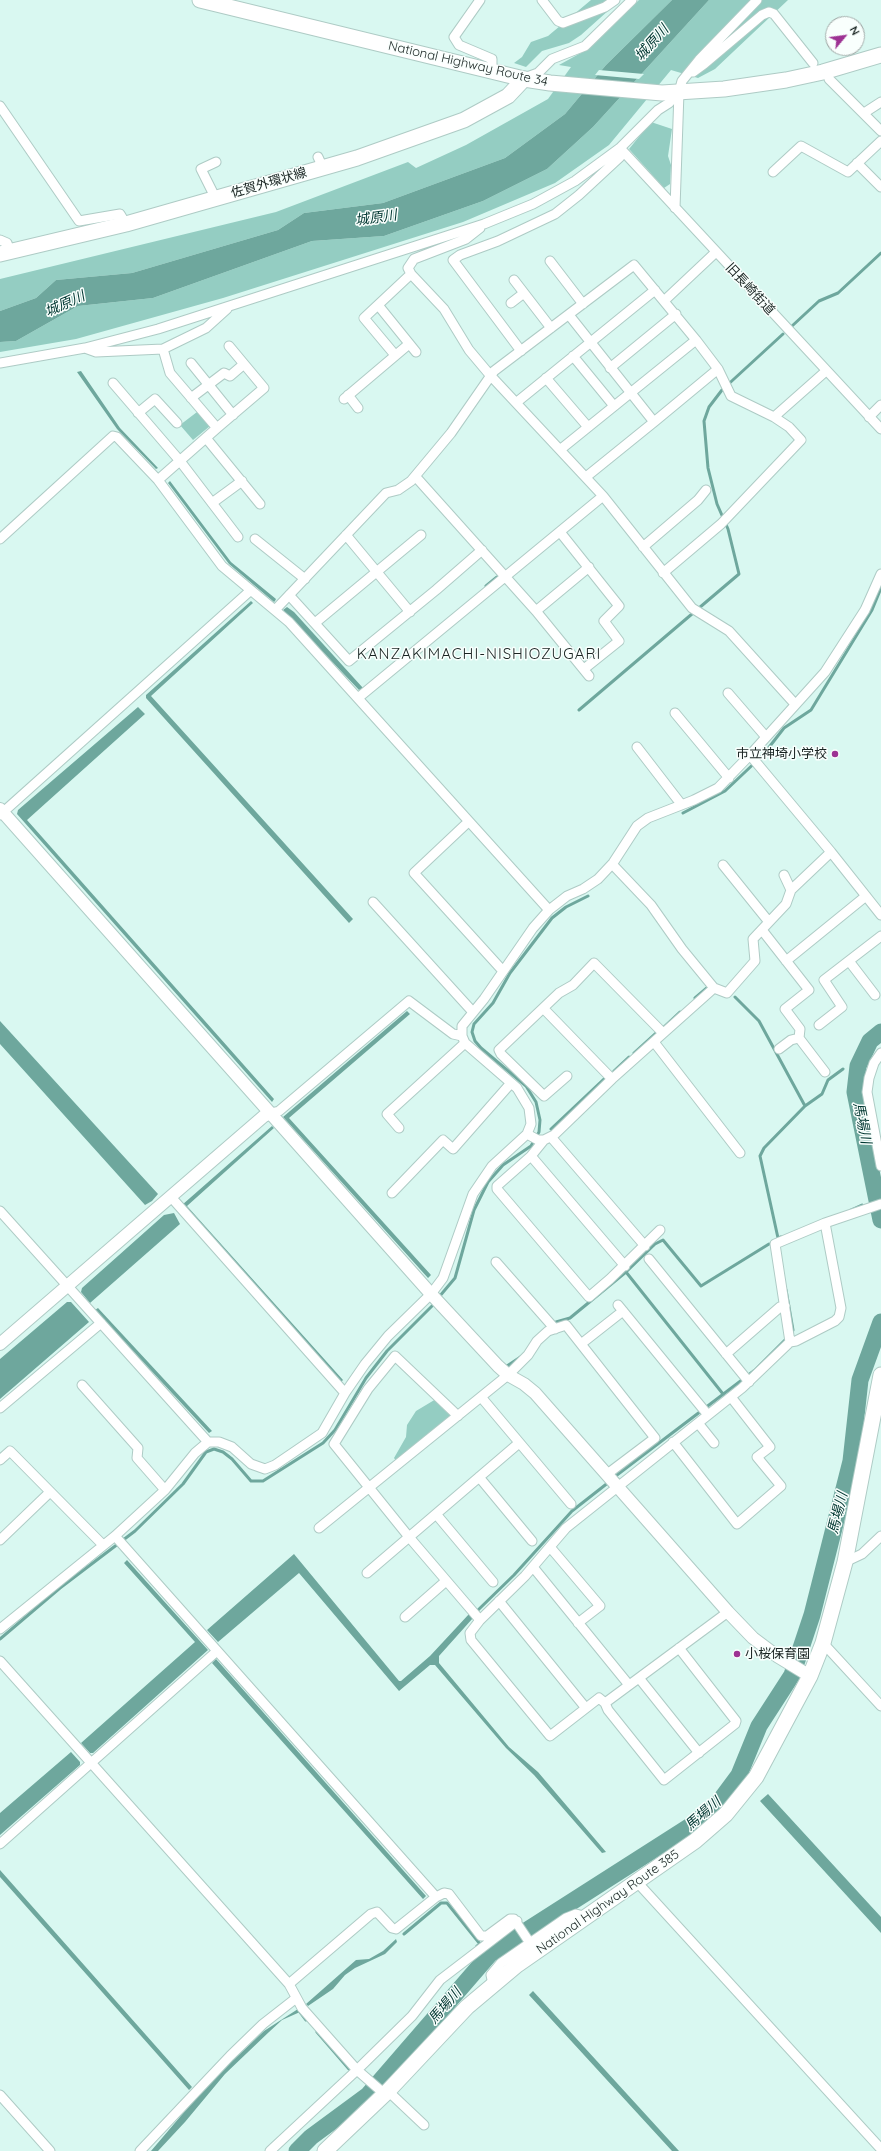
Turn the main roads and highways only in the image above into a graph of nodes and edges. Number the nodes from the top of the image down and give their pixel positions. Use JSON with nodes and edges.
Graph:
{"nodes":[{"id":1,"x":200,"y":0,"type":"edge"},
{"id":2,"x":881,"y":55,"type":"edge"},
{"id":3,"x":524,"y":78,"type":"junction"},
{"id":4,"x":5,"y":253,"type":"edge"},
{"id":5,"x":880,"y":1385,"type":"edge"},
{"id":6,"x":325,"y":2151,"type":"edge"}],
"edges":[{"from":1,"to":3,"type":"main road","name":"National Highway Route 34"},
{"from":2,"to":3,"type":"main road","name":"National Highway Route 34"},
{"from":3,"to":4,"type":"main road","name":"佐賀外環状線"},
{"from":5,"to":6,"type":"main road","name":"National Highway Route 385"}]}
